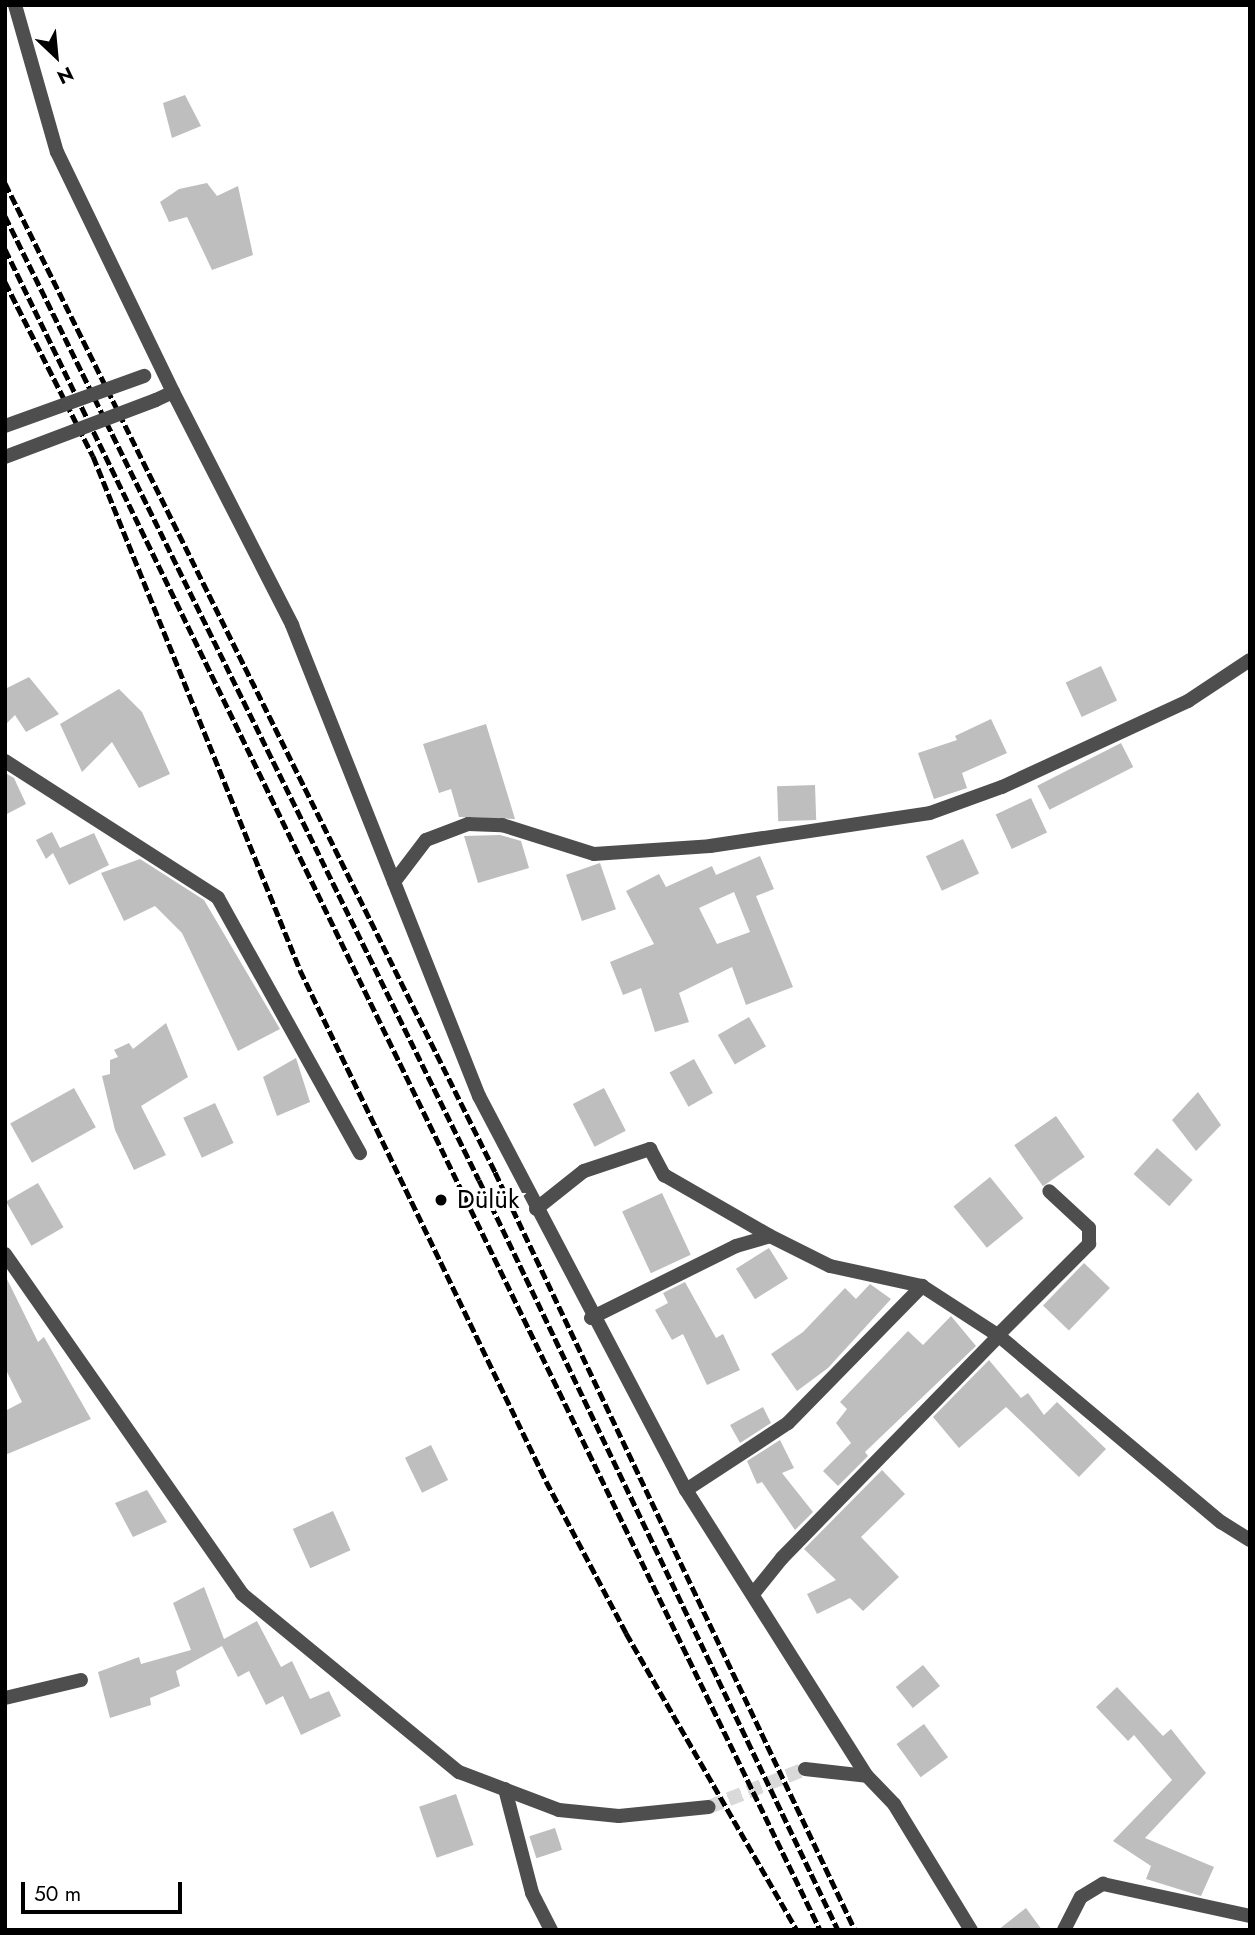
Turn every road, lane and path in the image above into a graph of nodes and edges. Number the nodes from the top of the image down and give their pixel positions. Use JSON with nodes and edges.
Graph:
{"nodes":[{"id":1,"x":15,"y":5,"type":"edge"},
{"id":2,"x":161,"y":368,"type":"junction"},
{"id":3,"x":173,"y":393,"type":"junction"},
{"id":4,"x":5,"y":426,"type":"edge"},
{"id":5,"x":5,"y":457,"type":"edge"},
{"id":6,"x":1250,"y":660,"type":"edge"},
{"id":7,"x":5,"y":761,"type":"edge"},
{"id":8,"x":394,"y":882,"type":"junction"},
{"id":9,"x":360,"y":1153,"type":"dead end"},
{"id":10,"x":1049,"y":1191,"type":"dead end"},
{"id":11,"x":536,"y":1209,"type":"junction"},
{"id":12,"x":770,"y":1236,"type":"junction"},
{"id":13,"x":5,"y":1254,"type":"edge"},
{"id":14,"x":922,"y":1286,"type":"junction"},
{"id":15,"x":591,"y":1318,"type":"junction"},
{"id":16,"x":998,"y":1337,"type":"junction"},
{"id":17,"x":686,"y":1490,"type":"junction"},
{"id":18,"x":1250,"y":1540,"type":"edge"},
{"id":19,"x":753,"y":1594,"type":"junction"},
{"id":20,"x":81,"y":1680,"type":"dead end"},
{"id":21,"x":5,"y":1698,"type":"edge"},
{"id":22,"x":805,"y":1769,"type":"tunnel mouth"},
{"id":23,"x":867,"y":1776,"type":"junction"},
{"id":24,"x":505,"y":1789,"type":"junction"},
{"id":25,"x":709,"y":1807,"type":"tunnel mouth"},
{"id":26,"x":1250,"y":1916,"type":"edge"},
{"id":27,"x":551,"y":1930,"type":"edge"},
{"id":28,"x":971,"y":1930,"type":"edge"},
{"id":29,"x":1064,"y":1930,"type":"edge"}],
"edges":[{"from":1,"to":2,"type":"street"},
{"from":2,"to":3,"type":"street"},
{"from":2,"to":4,"type":"street","bridge":true},
{"from":3,"to":5,"type":"street","bridge":true},
{"from":3,"to":8,"type":"street"},
{"from":6,"to":8,"type":"street"},
{"from":7,"to":9,"type":"street"},
{"from":8,"to":11,"type":"street"},
{"from":10,"to":16,"type":"street"},
{"from":11,"to":12,"type":"street"},
{"from":11,"to":15,"type":"street"},
{"from":12,"to":14,"type":"street"},
{"from":12,"to":15,"type":"street"},
{"from":13,"to":24,"type":"street"},
{"from":14,"to":16,"type":"street"},
{"from":14,"to":17,"type":"street"},
{"from":15,"to":17,"type":"street"},
{"from":16,"to":18,"type":"street"},
{"from":16,"to":19,"type":"street"},
{"from":17,"to":19,"type":"street"},
{"from":19,"to":23,"type":"street"},
{"from":20,"to":21,"type":"street"},
{"from":22,"to":23,"type":"street"},
{"from":23,"to":28,"type":"street"},
{"from":24,"to":25,"type":"street"},
{"from":24,"to":27,"type":"street"},
{"from":26,"to":29,"type":"street"}]}
